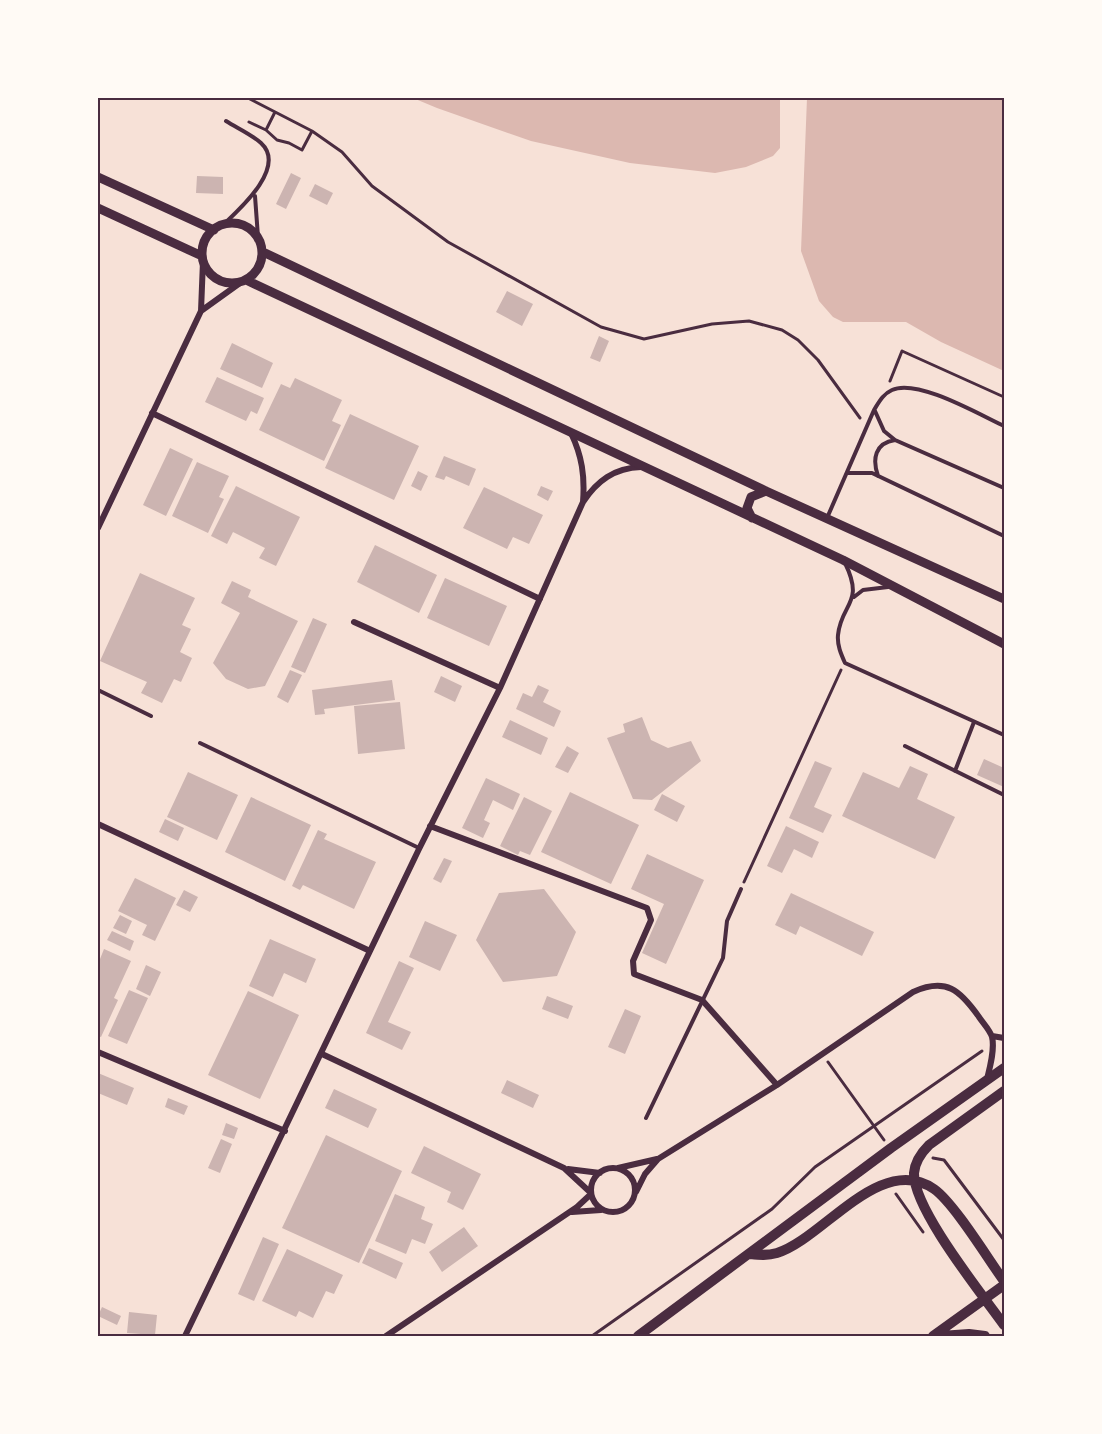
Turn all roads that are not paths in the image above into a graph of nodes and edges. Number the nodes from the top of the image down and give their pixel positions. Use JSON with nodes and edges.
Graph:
{"nodes":[{"id":1,"x":226,"y":121,"type":"dead end"},
{"id":2,"x":98,"y":177,"type":"edge"},
{"id":3,"x":255,"y":195,"type":"junction"},
{"id":4,"x":98,"y":208,"type":"edge"},
{"id":5,"x":224,"y":224,"type":"junction"},
{"id":6,"x":214,"y":230,"type":"junction"},
{"id":7,"x":258,"y":237,"type":"junction"},
{"id":8,"x":262,"y":252,"type":"junction"},
{"id":9,"x":203,"y":259,"type":"junction"},
{"id":10,"x":243,"y":282,"type":"junction"},
{"id":11,"x":201,"y":311,"type":"junction"},
{"id":12,"x":874,"y":410,"type":"junction"},
{"id":13,"x":152,"y":413,"type":"junction"},
{"id":14,"x":1005,"y":426,"type":"edge"},
{"id":15,"x":570,"y":430,"type":"junction"},
{"id":16,"x":895,"y":440,"type":"junction"},
{"id":17,"x":642,"y":467,"type":"junction"},
{"id":18,"x":847,"y":473,"type":"junction"},
{"id":19,"x":878,"y":477,"type":"junction"},
{"id":20,"x":1005,"y":488,"type":"edge"},
{"id":21,"x":766,"y":491,"type":"junction"},
{"id":22,"x":583,"y":502,"type":"junction"},
{"id":23,"x":752,"y":518,"type":"junction"},
{"id":24,"x":826,"y":518,"type":"junction"},
{"id":25,"x":98,"y":528,"type":"edge"},
{"id":26,"x":1005,"y":536,"type":"edge"},
{"id":27,"x":843,"y":561,"type":"junction"},
{"id":28,"x":897,"y":587,"type":"junction"},
{"id":29,"x":853,"y":598,"type":"junction"},
{"id":30,"x":540,"y":599,"type":"junction"},
{"id":31,"x":1005,"y":599,"type":"edge"},
{"id":32,"x":354,"y":622,"type":"dead end"},
{"id":33,"x":1005,"y":644,"type":"edge"},
{"id":34,"x":500,"y":688,"type":"junction"},
{"id":35,"x":98,"y":690,"type":"edge"},
{"id":36,"x":151,"y":716,"type":"dead end"},
{"id":37,"x":974,"y":722,"type":"junction"},
{"id":38,"x":1005,"y":735,"type":"edge"},
{"id":39,"x":200,"y":743,"type":"dead end"},
{"id":40,"x":905,"y":747,"type":"dead end"},
{"id":41,"x":955,"y":771,"type":"junction"},
{"id":42,"x":1005,"y":795,"type":"edge"},
{"id":43,"x":98,"y":824,"type":"edge"},
{"id":44,"x":430,"y":826,"type":"junction"},
{"id":45,"x":419,"y":849,"type":"junction"},
{"id":46,"x":741,"y":889,"type":"road end"},
{"id":47,"x":370,"y":951,"type":"junction"},
{"id":48,"x":702,"y":1000,"type":"junction"},
{"id":49,"x":992,"y":1036,"type":"junction"},
{"id":50,"x":1005,"y":1038,"type":"edge"},
{"id":51,"x":98,"y":1052,"type":"edge"},
{"id":52,"x":322,"y":1054,"type":"junction"},
{"id":53,"x":1005,"y":1068,"type":"edge"},
{"id":54,"x":987,"y":1079,"type":"junction"},
{"id":55,"x":777,"y":1085,"type":"junction"},
{"id":56,"x":1005,"y":1091,"type":"edge"},
{"id":57,"x":646,"y":1118,"type":"dead end"},
{"id":58,"x":285,"y":1131,"type":"junction"},
{"id":59,"x":658,"y":1159,"type":"junction"},
{"id":60,"x":564,"y":1168,"type":"junction"},
{"id":61,"x":618,"y":1168,"type":"junction"},
{"id":62,"x":600,"y":1173,"type":"junction"},
{"id":63,"x":915,"y":1182,"type":"junction"},
{"id":64,"x":636,"y":1192,"type":"junction"},
{"id":65,"x":591,"y":1194,"type":"junction"},
{"id":66,"x":603,"y":1211,"type":"junction"},
{"id":67,"x":568,"y":1213,"type":"junction"},
{"id":68,"x":749,"y":1254,"type":"junction"},
{"id":69,"x":1005,"y":1283,"type":"edge"},
{"id":70,"x":986,"y":1298,"type":"junction"},
{"id":71,"x":1005,"y":1325,"type":"edge"},
{"id":72,"x":185,"y":1336,"type":"edge"},
{"id":73,"x":386,"y":1336,"type":"edge"},
{"id":74,"x":638,"y":1336,"type":"edge"},
{"id":75,"x":933,"y":1336,"type":"edge"},
{"id":76,"x":941,"y":1336,"type":"edge"},
{"id":77,"x":985,"y":1336,"type":"edge"}],
"edges":[{"from":1,"to":3,"type":"lane"},
{"from":2,"to":6,"type":"street"},
{"from":3,"to":5,"type":"lane"},
{"from":3,"to":7,"type":"lane"},
{"from":4,"to":9,"type":"street"},
{"from":5,"to":6,"type":"street"},
{"from":5,"to":7,"type":"street"},
{"from":6,"to":9,"type":"street"},
{"from":7,"to":8,"type":"street"},
{"from":8,"to":10,"type":"street"},
{"from":8,"to":21,"type":"street"},
{"from":9,"to":10,"type":"street"},
{"from":9,"to":11,"type":"street"},
{"from":10,"to":11,"type":"street"},
{"from":10,"to":15,"type":"street"},
{"from":11,"to":13,"type":"street"},
{"from":12,"to":14,"type":"lane"},
{"from":12,"to":16,"type":"lane"},
{"from":12,"to":18,"type":"lane"},
{"from":13,"to":25,"type":"street"},
{"from":13,"to":30,"type":"street"},
{"from":15,"to":17,"type":"street"},
{"from":15,"to":22,"type":"street"},
{"from":16,"to":19,"type":"lane"},
{"from":16,"to":20,"type":"lane"},
{"from":17,"to":22,"type":"street"},
{"from":17,"to":23,"type":"street"},
{"from":18,"to":19,"type":"lane"},
{"from":18,"to":24,"type":"lane"},
{"from":19,"to":26,"type":"lane"},
{"from":21,"to":23,"type":"street"},
{"from":21,"to":24,"type":"street"},
{"from":22,"to":30,"type":"street"},
{"from":23,"to":27,"type":"street"},
{"from":24,"to":31,"type":"street"},
{"from":27,"to":28,"type":"street"},
{"from":27,"to":29,"type":"lane"},
{"from":28,"to":29,"type":"lane"},
{"from":28,"to":33,"type":"street"},
{"from":29,"to":37,"type":"lane"},
{"from":30,"to":34,"type":"street"},
{"from":32,"to":34,"type":"street"},
{"from":34,"to":44,"type":"street"},
{"from":35,"to":36,"type":"lane"},
{"from":37,"to":38,"type":"lane"},
{"from":37,"to":41,"type":"lane"},
{"from":39,"to":45,"type":"lane"},
{"from":40,"to":41,"type":"lane"},
{"from":41,"to":42,"type":"lane"},
{"from":43,"to":47,"type":"street"},
{"from":44,"to":45,"type":"street"},
{"from":44,"to":48,"type":"street"},
{"from":45,"to":47,"type":"street"},
{"from":46,"to":48,"type":"lane"},
{"from":47,"to":52,"type":"street"},
{"from":48,"to":55,"type":"street"},
{"from":48,"to":57,"type":"lane"},
{"from":49,"to":50,"type":"street"},
{"from":49,"to":54,"type":"street"},
{"from":49,"to":55,"type":"street"},
{"from":51,"to":58,"type":"street"},
{"from":52,"to":58,"type":"street"},
{"from":52,"to":60,"type":"street"},
{"from":53,"to":54,"type":"main road"},
{"from":54,"to":68,"type":"main road"},
{"from":55,"to":59,"type":"street"},
{"from":56,"to":63,"type":"main road"},
{"from":58,"to":72,"type":"street"},
{"from":59,"to":61,"type":"street"},
{"from":59,"to":64,"type":"street"},
{"from":60,"to":62,"type":"street"},
{"from":60,"to":65,"type":"street"},
{"from":61,"to":62,"type":"street"},
{"from":61,"to":64,"type":"street"},
{"from":62,"to":65,"type":"street"},
{"from":63,"to":68,"type":"main road"},
{"from":63,"to":69,"type":"main road"},
{"from":63,"to":70,"type":"main road"},
{"from":64,"to":66,"type":"street"},
{"from":65,"to":66,"type":"street"},
{"from":65,"to":67,"type":"street"},
{"from":66,"to":67,"type":"street"},
{"from":67,"to":73,"type":"street"},
{"from":68,"to":74,"type":"main road"},
{"from":69,"to":70,"type":"main road"},
{"from":70,"to":71,"type":"main road"},
{"from":70,"to":75,"type":"main road"},
{"from":76,"to":77,"type":"main road"}]}
